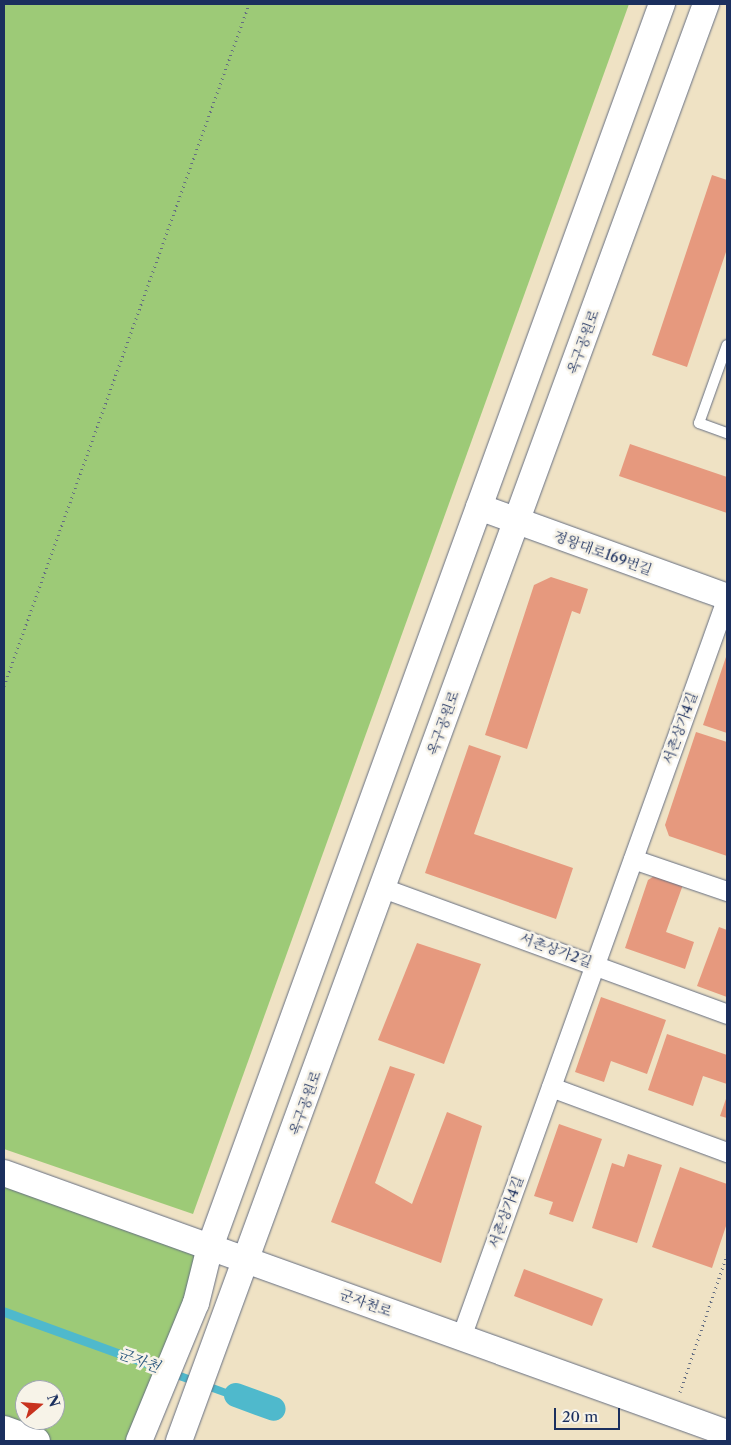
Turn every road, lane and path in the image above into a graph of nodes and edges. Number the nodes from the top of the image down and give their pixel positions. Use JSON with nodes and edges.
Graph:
{"nodes":[{"id":1,"x":249,"y":4,"type":"edge"},
{"id":2,"x":662,"y":4,"type":"edge"},
{"id":3,"x":706,"y":4,"type":"edge"},
{"id":4,"x":727,"y":345,"type":"edge"},
{"id":5,"x":727,"y":434,"type":"edge"},
{"id":6,"x":479,"y":507,"type":"junction"},
{"id":7,"x":517,"y":522,"type":"junction"},
{"id":8,"x":727,"y":597,"type":"edge"},
{"id":9,"x":4,"y":686,"type":"edge"},
{"id":10,"x":633,"y":859,"type":"junction"},
{"id":11,"x":383,"y":888,"type":"junction"},
{"id":12,"x":727,"y":891,"type":"edge"},
{"id":13,"x":595,"y":964,"type":"junction"},
{"id":14,"x":727,"y":1014,"type":"edge"},
{"id":15,"x":551,"y":1087,"type":"junction"},
{"id":16,"x":727,"y":1152,"type":"edge"},
{"id":17,"x":4,"y":1173,"type":"edge"},
{"id":18,"x":210,"y":1247,"type":"junction"},
{"id":19,"x":727,"y":1255,"type":"edge"},
{"id":20,"x":247,"y":1260,"type":"junction"},
{"id":21,"x":461,"y":1337,"type":"junction"},
{"id":22,"x":672,"y":1414,"type":"junction"},
{"id":23,"x":4,"y":1429,"type":"edge"},
{"id":24,"x":145,"y":1430,"type":"edge"},
{"id":25,"x":727,"y":1433,"type":"edge"},
{"id":26,"x":182,"y":1435,"type":"edge"},
{"id":27,"x":37,"y":1441,"type":"edge"}],
"edges":[{"from":1,"to":9,"type":"path"},
{"from":2,"to":6,"type":"street"},
{"from":3,"to":7,"type":"street","name":"옥구공원로"},
{"from":4,"to":5,"type":"lane"},
{"from":6,"to":7,"type":"street","name":"정왕대로169번길"},
{"from":6,"to":18,"type":"street"},
{"from":7,"to":8,"type":"street","name":"정왕대로169번길"},
{"from":7,"to":11,"type":"street","name":"옥구공원로"},
{"from":8,"to":10,"type":"street","name":"서촌상가4길"},
{"from":10,"to":12,"type":"street"},
{"from":10,"to":13,"type":"street","name":"서촌상가4길"},
{"from":11,"to":13,"type":"street","name":"서촌상가2길"},
{"from":11,"to":20,"type":"street","name":"옥구공원로"},
{"from":13,"to":14,"type":"street","name":"서촌상가2길"},
{"from":13,"to":15,"type":"street","name":"서촌상가4길"},
{"from":15,"to":16,"type":"street"},
{"from":15,"to":21,"type":"street","name":"서촌상가4길"},
{"from":17,"to":18,"type":"street","name":"군자천로"},
{"from":18,"to":20,"type":"street","name":"군자천로"},
{"from":18,"to":24,"type":"street"},
{"from":19,"to":22,"type":"path"},
{"from":20,"to":21,"type":"street","name":"군자천로"},
{"from":20,"to":26,"type":"street","name":"옥구공원로"},
{"from":21,"to":22,"type":"street","name":"군자천로"},
{"from":22,"to":25,"type":"street","name":"군자천로"},
{"from":23,"to":27,"type":"street"}]}
